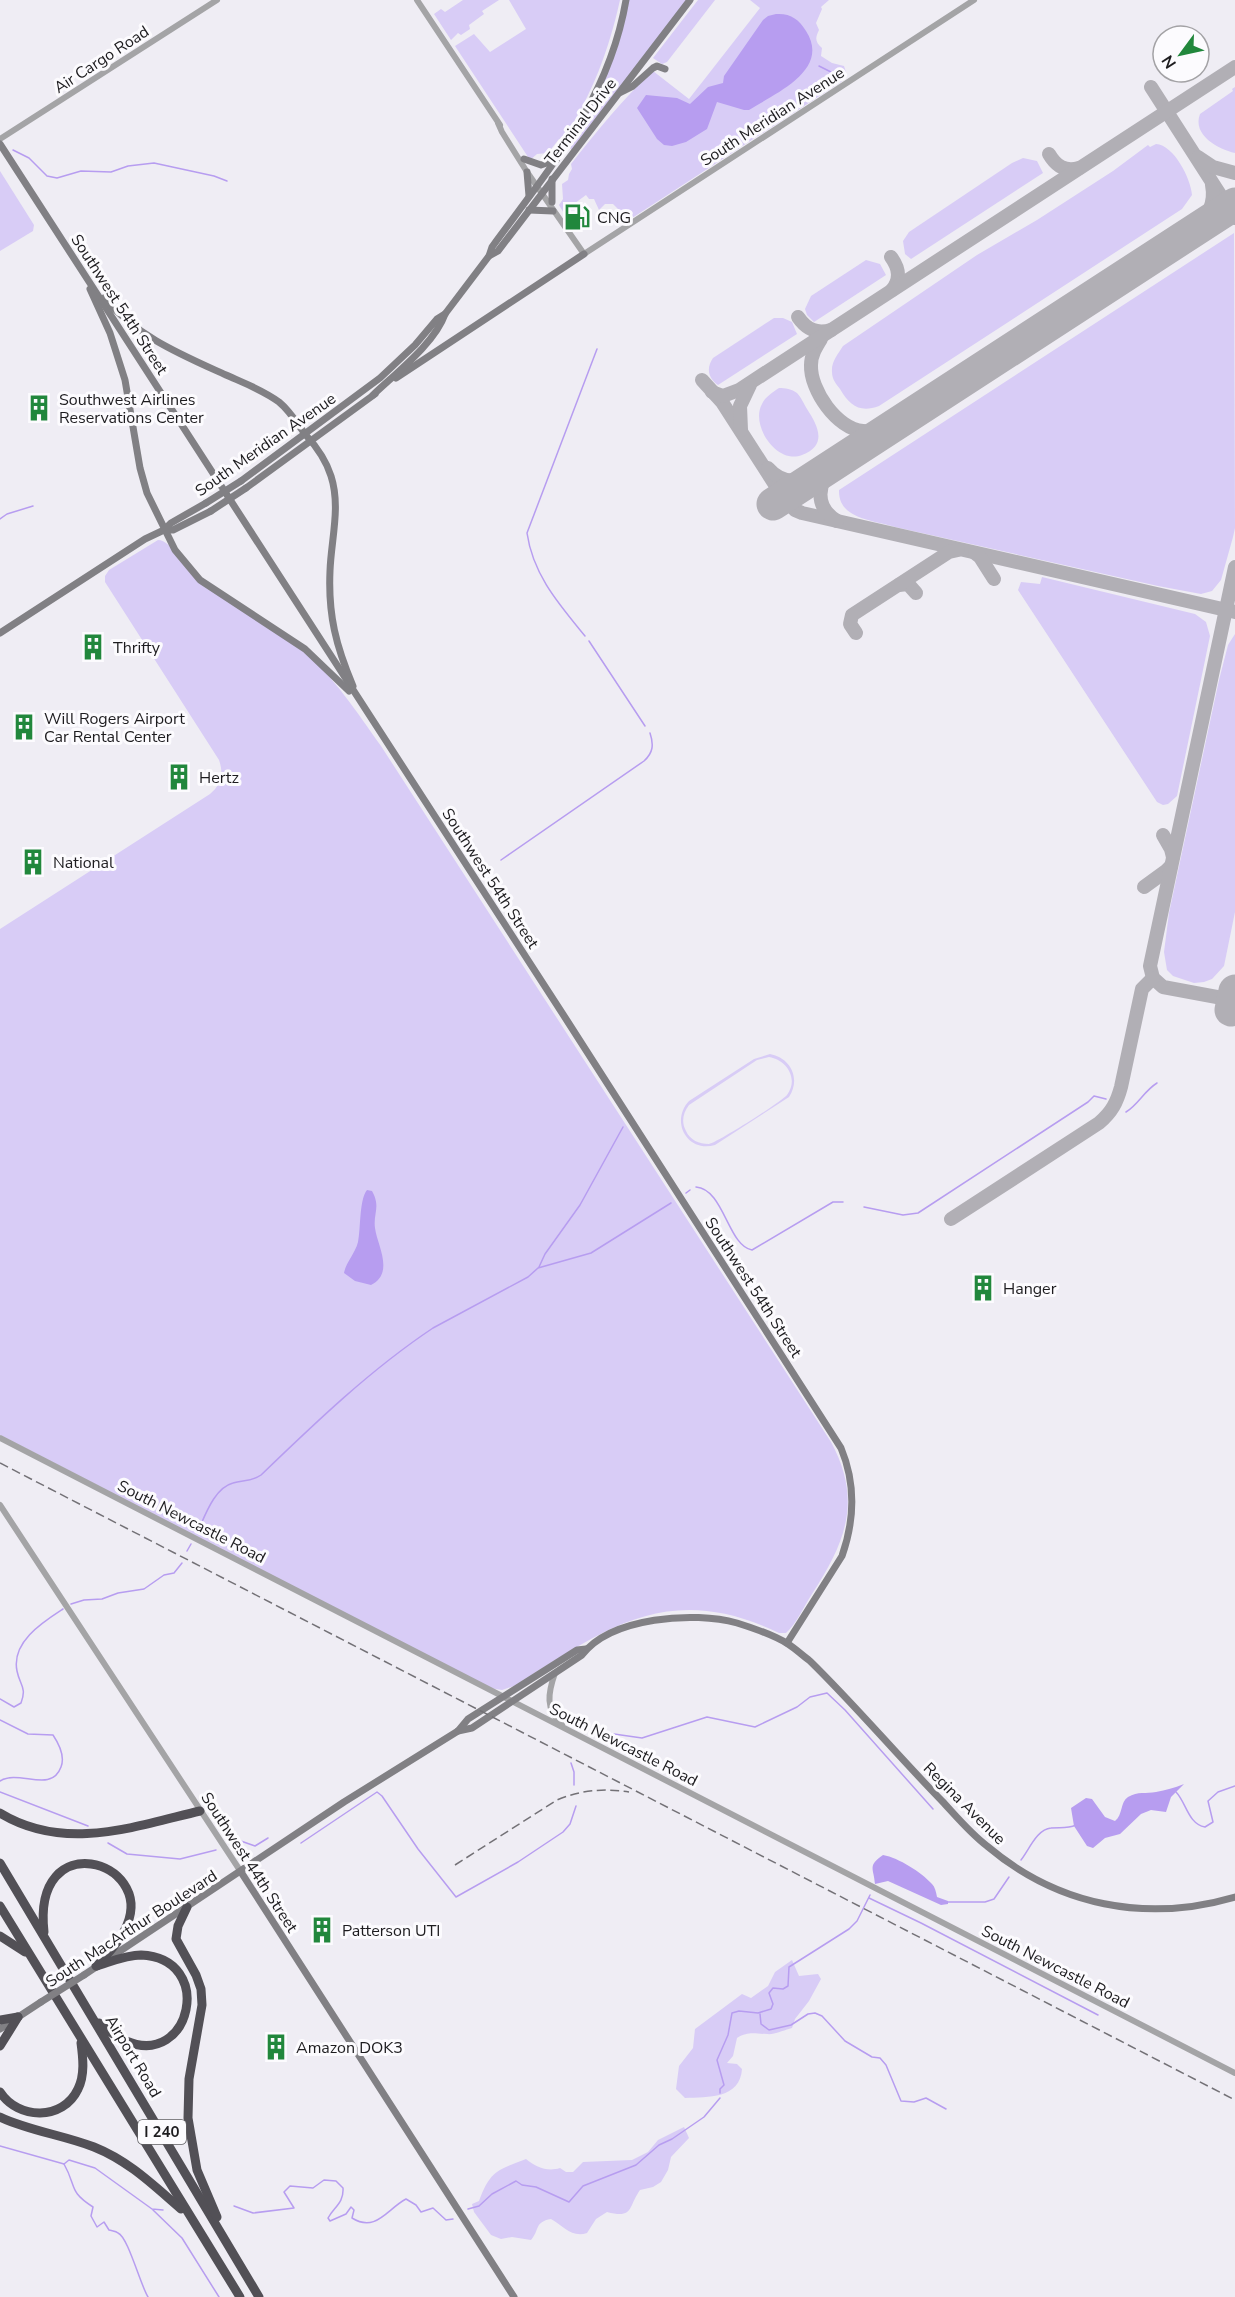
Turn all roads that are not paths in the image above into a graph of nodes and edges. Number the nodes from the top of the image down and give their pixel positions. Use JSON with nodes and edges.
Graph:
{"nodes":[{"id":1,"x":217,"y":0,"type":"edge"},
{"id":2,"x":417,"y":0,"type":"edge"},
{"id":3,"x":626,"y":0,"type":"edge"},
{"id":4,"x":690,"y":0,"type":"edge"},
{"id":5,"x":974,"y":0,"type":"edge"},
{"id":6,"x":665,"y":69,"type":"dead end"},
{"id":7,"x":618,"y":93,"type":"junction"},
{"id":8,"x":498,"y":123,"type":"junction"},
{"id":9,"x":0,"y":139,"type":"edge"},
{"id":10,"x":0,"y":144,"type":"edge"},
{"id":11,"x":524,"y":159,"type":"junction"},
{"id":12,"x":556,"y":160,"type":"junction"},
{"id":13,"x":527,"y":172,"type":"junction"},
{"id":14,"x":552,"y":179,"type":"junction"},
{"id":15,"x":540,"y":188,"type":"junction"},
{"id":16,"x":529,"y":196,"type":"junction"},
{"id":17,"x":552,"y":202,"type":"junction"},
{"id":18,"x":529,"y":210,"type":"junction"},
{"id":19,"x":553,"y":211,"type":"junction"},
{"id":20,"x":564,"y":224,"type":"junction"},
{"id":21,"x":584,"y":254,"type":"junction"},
{"id":22,"x":489,"y":256,"type":"junction"},
{"id":23,"x":81,"y":267,"type":"junction"},
{"id":24,"x":445,"y":314,"type":"junction"},
{"id":25,"x":380,"y":378,"type":"joint"},
{"id":26,"x":374,"y":395,"type":"junction"},
{"id":27,"x":305,"y":434,"type":"junction"},
{"id":28,"x":312,"y":441,"type":"junction"},
{"id":29,"x":164,"y":530,"type":"junction"},
{"id":30,"x":0,"y":633,"type":"edge"},
{"id":31,"x":359,"y":701,"type":"junction"},
{"id":32,"x":0,"y":1438,"type":"edge"},
{"id":33,"x":0,"y":1505,"type":"edge"},
{"id":34,"x":787,"y":1643,"type":"junction"},
{"id":35,"x":587,"y":1648,"type":"junction"},
{"id":36,"x":555,"y":1673,"type":"junction"},
{"id":37,"x":503,"y":1697,"type":"junction"},
{"id":38,"x":512,"y":1702,"type":"junction"},
{"id":39,"x":458,"y":1731,"type":"junction"},
{"id":40,"x":569,"y":1731,"type":"junction"},
{"id":41,"x":200,"y":1811,"type":"junction"},
{"id":42,"x":0,"y":1813,"type":"edge"},
{"id":43,"x":0,"y":1863,"type":"edge"},
{"id":44,"x":241,"y":1872,"type":"junction"},
{"id":45,"x":1235,"y":1897,"type":"edge"},
{"id":46,"x":0,"y":1906,"type":"edge"},
{"id":47,"x":187,"y":1907,"type":"junction"},
{"id":48,"x":0,"y":1936,"type":"edge"},
{"id":49,"x":45,"y":1937,"type":"junction"},
{"id":50,"x":30,"y":1955,"type":"junction"},
{"id":51,"x":96,"y":1966,"type":"junction"},
{"id":52,"x":18,"y":2017,"type":"junction"},
{"id":53,"x":0,"y":2020,"type":"edge"},
{"id":54,"x":95,"y":2020,"type":"junction"},
{"id":55,"x":0,"y":2029,"type":"edge"},
{"id":56,"x":81,"y":2040,"type":"junction"},
{"id":57,"x":0,"y":2046,"type":"edge"},
{"id":58,"x":1235,"y":2073,"type":"edge"},
{"id":59,"x":0,"y":2092,"type":"edge"},
{"id":60,"x":0,"y":2117,"type":"edge"},
{"id":61,"x":190,"y":2217,"type":"junction"},
{"id":62,"x":227,"y":2244,"type":"junction"},
{"id":63,"x":240,"y":2297,"type":"edge"},
{"id":64,"x":259,"y":2297,"type":"edge"},
{"id":65,"x":514,"y":2297,"type":"edge"}],
"edges":[{"from":1,"to":9,"type":"street","name":"Air Cargo Road"},
{"from":2,"to":8,"type":"street"},
{"from":3,"to":12,"type":"main road","name":"Terminal Drive"},
{"from":4,"to":7,"type":"main road","name":"Terminal Drive"},
{"from":5,"to":21,"type":"street","name":"South Meridian Avenue"},
{"from":6,"to":7,"type":"main road"},
{"from":7,"to":14,"type":"main road","name":"Terminal Drive"},
{"from":8,"to":11,"type":"street"},
{"from":8,"to":13,"type":"street"},
{"from":10,"to":23,"type":"main road","name":"Southwest 54th Street"},
{"from":11,"to":12,"type":"main road"},
{"from":11,"to":15,"type":"street"},
{"from":12,"to":15,"type":"main road","name":"Terminal Drive"},
{"from":13,"to":15,"type":"street"},
{"from":13,"to":16,"type":"main road"},
{"from":14,"to":15,"type":"main road","name":"Terminal Drive"},
{"from":14,"to":17,"type":"main road"},
{"from":15,"to":16,"type":"main road","name":"Terminal Drive"},
{"from":15,"to":17,"type":"street"},
{"from":15,"to":18,"type":"main road","name":"Terminal Drive"},
{"from":15,"to":19,"type":"street"},
{"from":16,"to":22,"type":"main road","name":"Terminal Drive"},
{"from":17,"to":20,"type":"street"},
{"from":18,"to":19,"type":"main road"},
{"from":18,"to":22,"type":"main road","name":"Terminal Drive"},
{"from":19,"to":20,"type":"street"},
{"from":20,"to":21,"type":"street"},
{"from":21,"to":26,"type":"main road"},
{"from":22,"to":24,"type":"main road","name":"Terminal Drive"},
{"from":23,"to":27,"type":"main road"},
{"from":23,"to":29,"type":"main road"},
{"from":23,"to":31,"type":"main road","name":"Southwest 54th Street"},
{"from":24,"to":25,"type":"main road","name":"Terminal Drive"},
{"from":24,"to":26,"type":"main road","name":"Terminal Drive"},
{"from":25,"to":27,"type":"main road","name":"South Meridian Avenue"},
{"from":26,"to":28,"type":"main road","name":"South Meridian Avenue"},
{"from":27,"to":28,"type":"main road"},
{"from":27,"to":29,"type":"main road","name":"South Meridian Avenue","bridge":true},
{"from":28,"to":29,"type":"main road","name":"South Meridian Avenue","bridge":true},
{"from":28,"to":31,"type":"main road"},
{"from":29,"to":30,"type":"main road","name":"South Meridian Avenue"},
{"from":29,"to":31,"type":"main road"},
{"from":31,"to":34,"type":"main road","name":"Southwest 54th Street"},
{"from":32,"to":37,"type":"street","name":"South Newcastle Road"},
{"from":33,"to":41,"type":"street","name":"Southwest 44th Street"},
{"from":34,"to":35,"type":"main road","name":"South MacArthur Boulevard"},
{"from":34,"to":45,"type":"main road","name":"Regina Avenue"},
{"from":35,"to":36,"type":"main road","name":"South MacArthur Boulevard"},
{"from":35,"to":37,"type":"main road","name":"South MacArthur Boulevard"},
{"from":36,"to":38,"type":"main road","name":"South MacArthur Boulevard"},
{"from":36,"to":40,"type":"street"},
{"from":37,"to":38,"type":"street","name":"South Newcastle Road"},
{"from":37,"to":39,"type":"main road","name":"South MacArthur Boulevard"},
{"from":38,"to":39,"type":"main road","name":"South MacArthur Boulevard"},
{"from":38,"to":40,"type":"street","name":"South Newcastle Road"},
{"from":39,"to":44,"type":"main road","name":"South MacArthur Boulevard"},
{"from":40,"to":58,"type":"street","name":"South Newcastle Road"},
{"from":41,"to":42,"type":"highway"},
{"from":41,"to":44,"type":"street","name":"Southwest 44th Street"},
{"from":43,"to":49,"type":"highway","name":"Airport Road","number":"I 240"},
{"from":44,"to":47,"type":"main road","name":"South MacArthur Boulevard"},
{"from":44,"to":65,"type":"main road","name":"Southwest 44th Street"},
{"from":46,"to":50,"type":"highway","number":"I 240"},
{"from":47,"to":51,"type":"main road","name":"South MacArthur Boulevard"},
{"from":47,"to":62,"type":"highway"},
{"from":48,"to":50,"type":"highway"},
{"from":49,"to":51,"type":"highway"},
{"from":49,"to":54,"type":"highway","name":"Airport Road","number":"I 240"},
{"from":50,"to":56,"type":"highway","number":"I 240"},
{"from":51,"to":52,"type":"main road","name":"South MacArthur Boulevard","bridge":true},
{"from":51,"to":54,"type":"highway"},
{"from":52,"to":53,"type":"highway"},
{"from":52,"to":55,"type":"main road","name":"South MacArthur Boulevard"},
{"from":52,"to":57,"type":"highway"},
{"from":54,"to":62,"type":"highway","name":"Airport Road","number":"I 240"},
{"from":56,"to":59,"type":"highway"},
{"from":56,"to":61,"type":"highway","number":"I 240"},
{"from":60,"to":61,"type":"highway"},
{"from":61,"to":63,"type":"highway","number":"I 240"},
{"from":62,"to":64,"type":"highway","name":"Airport Road","number":"I 240"}]}
